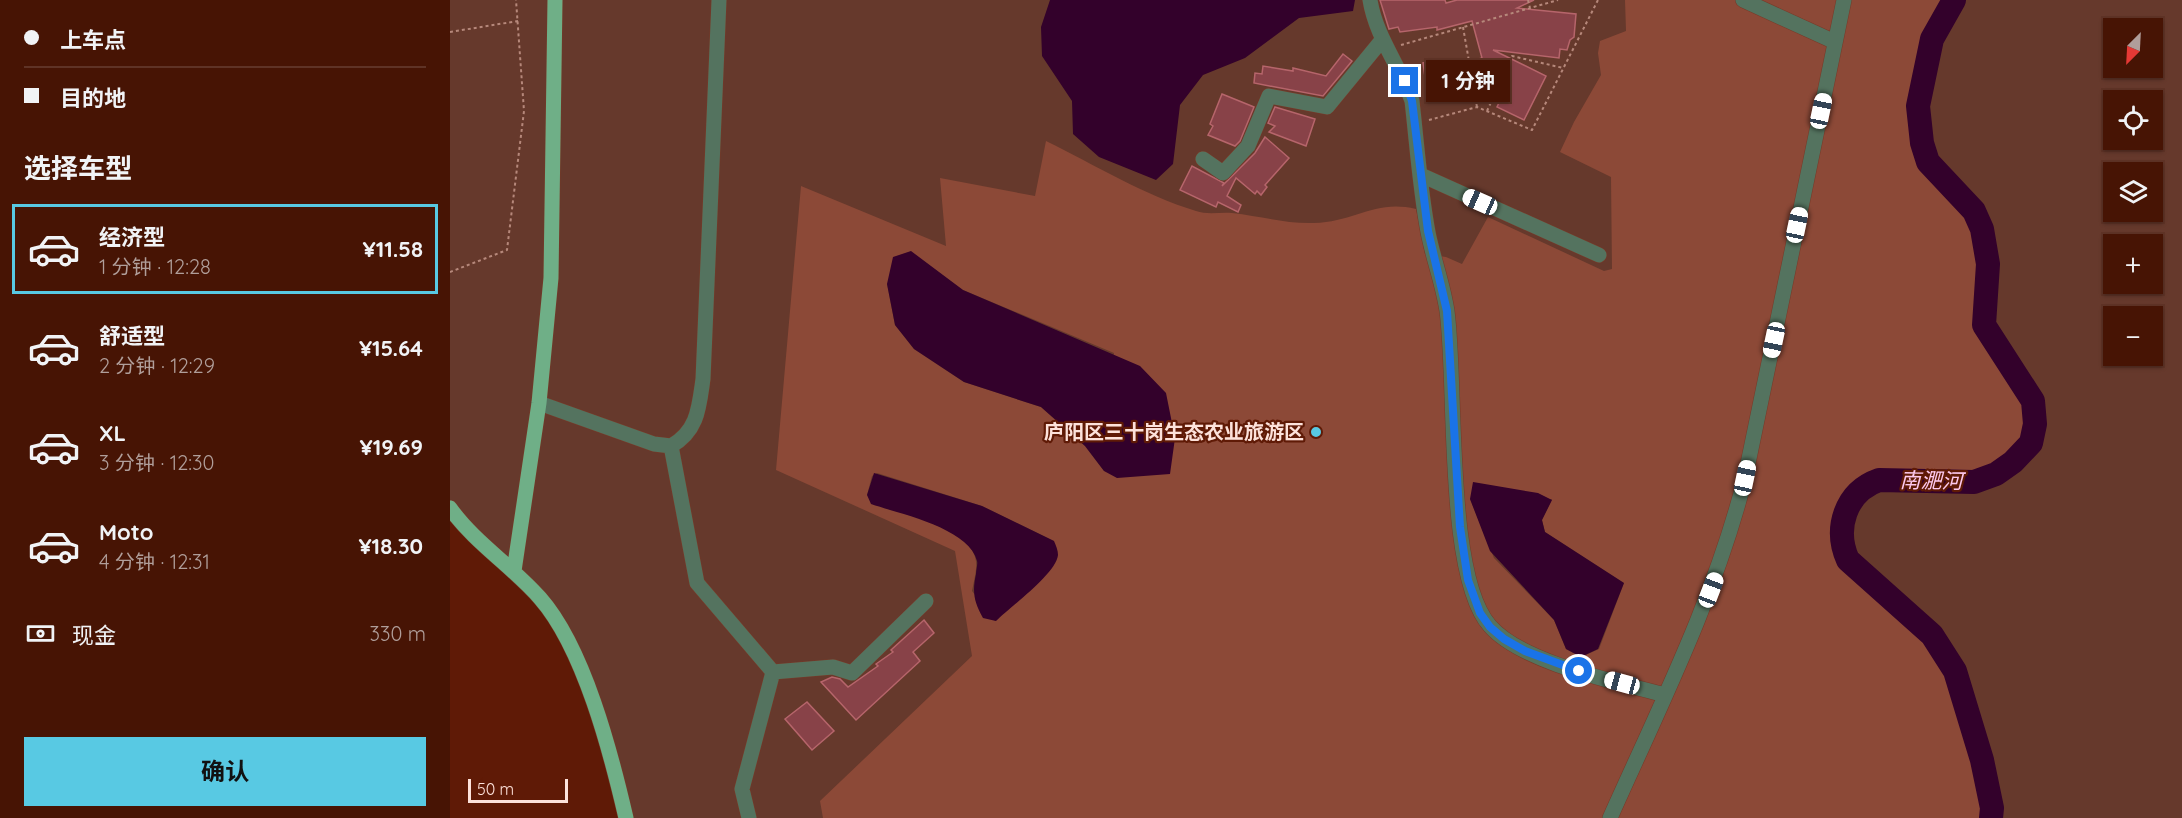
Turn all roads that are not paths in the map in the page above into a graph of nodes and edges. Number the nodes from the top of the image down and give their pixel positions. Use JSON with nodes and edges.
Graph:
{"nodes":[{"id":1,"x":555,"y":0,"type":"edge"},
{"id":2,"x":719,"y":0,"type":"edge"},
{"id":3,"x":1370,"y":0,"type":"edge"},
{"id":4,"x":1743,"y":0,"type":"edge"},
{"id":5,"x":1844,"y":0,"type":"edge"},
{"id":6,"x":1835,"y":42,"type":"junction"},
{"id":7,"x":1384,"y":44,"type":"junction"},
{"id":8,"x":1203,"y":159,"type":"dead end"},
{"id":9,"x":1421,"y":176,"type":"junction"},
{"id":10,"x":1599,"y":255,"type":"dead end"},
{"id":11,"x":539,"y":403,"type":"junction"},
{"id":12,"x":671,"y":446,"type":"junction"},
{"id":13,"x":450,"y":508,"type":"edge"},
{"id":14,"x":514,"y":571,"type":"junction"},
{"id":15,"x":926,"y":601,"type":"dead end"},
{"id":16,"x":772,"y":672,"type":"junction"},
{"id":17,"x":1665,"y":695,"type":"junction"},
{"id":18,"x":626,"y":818,"type":"edge"},
{"id":19,"x":749,"y":818,"type":"edge"},
{"id":20,"x":1610,"y":818,"type":"edge"}],
"edges":[{"from":1,"to":11,"type":"main road"},
{"from":2,"to":12,"type":"street"},
{"from":3,"to":7,"type":"street"},
{"from":4,"to":6,"type":"street"},
{"from":5,"to":6,"type":"street"},
{"from":6,"to":17,"type":"street"},
{"from":7,"to":8,"type":"street"},
{"from":7,"to":9,"type":"street"},
{"from":9,"to":10,"type":"street"},
{"from":9,"to":17,"type":"street"},
{"from":11,"to":12,"type":"street"},
{"from":11,"to":14,"type":"main road"},
{"from":12,"to":16,"type":"street"},
{"from":13,"to":14,"type":"main road"},
{"from":14,"to":18,"type":"main road"},
{"from":15,"to":16,"type":"street"},
{"from":16,"to":19,"type":"street"},
{"from":17,"to":20,"type":"street"}]}
